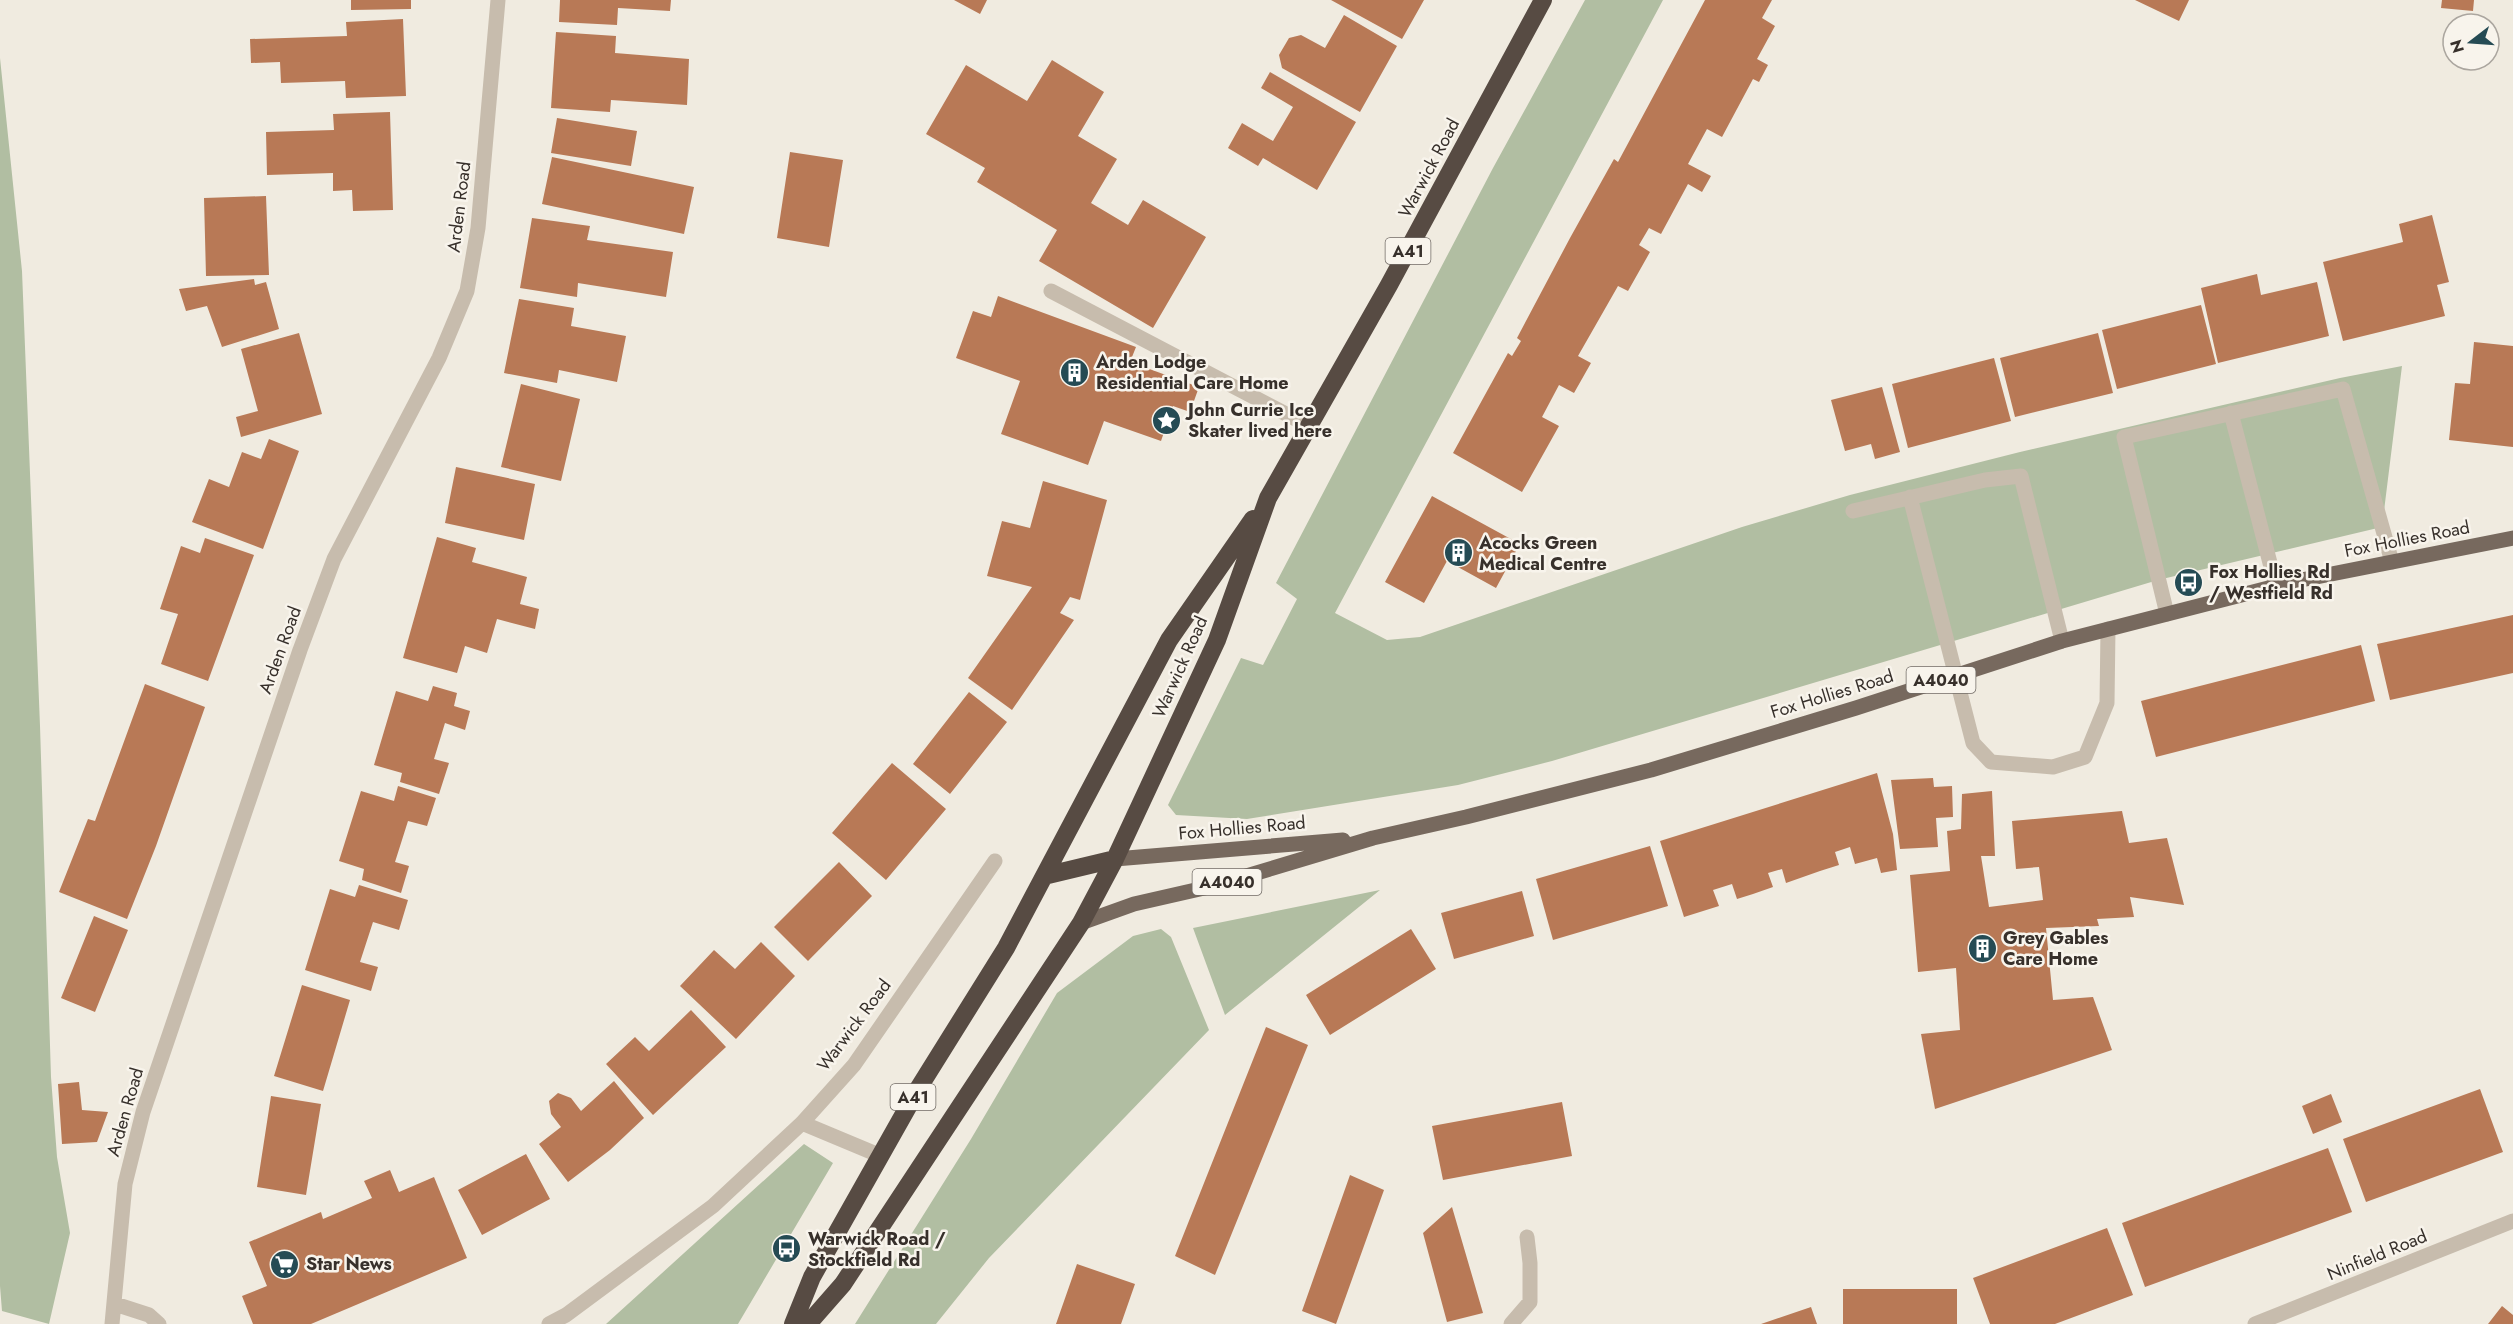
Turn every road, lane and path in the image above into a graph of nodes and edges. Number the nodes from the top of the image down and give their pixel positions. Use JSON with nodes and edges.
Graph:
{"nodes":[{"id":1,"x":498,"y":0,"type":"edge"},
{"id":2,"x":1543,"y":0,"type":"edge"},
{"id":3,"x":1051,"y":291,"type":"dead end"},
{"id":4,"x":2232,"y":413,"type":"junction"},
{"id":5,"x":1309,"y":426,"type":"junction"},
{"id":6,"x":1910,"y":497,"type":"junction"},
{"id":7,"x":1268,"y":498,"type":"junction"},
{"id":8,"x":1853,"y":511,"type":"dead end"},
{"id":9,"x":2513,"y":538,"type":"edge"},
{"id":10,"x":2392,"y":561,"type":"junction"},
{"id":11,"x":2276,"y":586,"type":"junction"},
{"id":12,"x":2167,"y":614,"type":"junction"},
{"id":13,"x":2108,"y":629,"type":"junction"},
{"id":14,"x":2062,"y":640,"type":"junction"},
{"id":15,"x":1955,"y":676,"type":"junction"},
{"id":16,"x":1373,"y":837,"type":"junction"},
{"id":17,"x":1115,"y":859,"type":"junction"},
{"id":18,"x":995,"y":861,"type":"dead end"},
{"id":19,"x":1044,"y":876,"type":"junction"},
{"id":20,"x":1081,"y":923,"type":"junction"},
{"id":21,"x":802,"y":1122,"type":"junction"},
{"id":22,"x":881,"y":1156,"type":"junction"},
{"id":23,"x":2513,"y":1221,"type":"edge"},
{"id":24,"x":1527,"y":1238,"type":"dead end"},
{"id":25,"x":115,"y":1304,"type":"junction"},
{"id":26,"x":112,"y":1324,"type":"edge"},
{"id":27,"x":159,"y":1324,"type":"edge"},
{"id":28,"x":549,"y":1324,"type":"edge"},
{"id":29,"x":793,"y":1324,"type":"edge"},
{"id":30,"x":808,"y":1324,"type":"edge"},
{"id":31,"x":1511,"y":1324,"type":"edge"},
{"id":32,"x":2255,"y":1324,"type":"edge"}],
"edges":[{"from":1,"to":25,"type":"street","name":"Arden Road"},
{"from":2,"to":5,"type":"highway","name":"Warwick Road","number":"A41"},
{"from":3,"to":5,"type":"street"},
{"from":4,"to":10,"type":"street"},
{"from":4,"to":11,"type":"street"},
{"from":4,"to":12,"type":"street"},
{"from":5,"to":7,"type":"highway","name":"Warwick Road","number":"A41"},
{"from":6,"to":8,"type":"street"},
{"from":6,"to":14,"type":"street"},
{"from":6,"to":15,"type":"street"},
{"from":7,"to":17,"type":"highway","name":"Warwick Road","number":"A41"},
{"from":7,"to":19,"type":"highway","number":"A41"},
{"from":9,"to":10,"type":"main road","name":"Fox Hollies Road","number":"A4040"},
{"from":10,"to":11,"type":"main road","name":"Fox Hollies Road","number":"A4040"},
{"from":11,"to":12,"type":"main road","name":"Fox Hollies Road","number":"A4040"},
{"from":12,"to":13,"type":"main road","name":"Fox Hollies Road","number":"A4040"},
{"from":13,"to":14,"type":"main road","name":"Fox Hollies Road","number":"A4040"},
{"from":13,"to":15,"type":"street"},
{"from":14,"to":15,"type":"main road","name":"Fox Hollies Road","number":"A4040"},
{"from":15,"to":16,"type":"main road","name":"Fox Hollies Road","number":"A4040"},
{"from":16,"to":17,"type":"main road","name":"Fox Hollies Road","number":"A4040"},
{"from":16,"to":20,"type":"main road","name":"Fox Hollies Road","number":"A4040"},
{"from":17,"to":19,"type":"highway"},
{"from":17,"to":20,"type":"highway","name":"Warwick Road","number":"A41"},
{"from":18,"to":21,"type":"street","name":"Warwick Road"},
{"from":19,"to":22,"type":"highway","number":"A41"},
{"from":20,"to":30,"type":"highway","name":"Warwick Road","number":"A41"},
{"from":21,"to":22,"type":"street"},
{"from":21,"to":28,"type":"street","name":"Warwick Road"},
{"from":22,"to":29,"type":"highway","number":"A41"},
{"from":23,"to":32,"type":"street","name":"Ninfield Road"},
{"from":24,"to":31,"type":"street"},
{"from":25,"to":26,"type":"street","name":"Arden Road"},
{"from":25,"to":27,"type":"street"}]}
